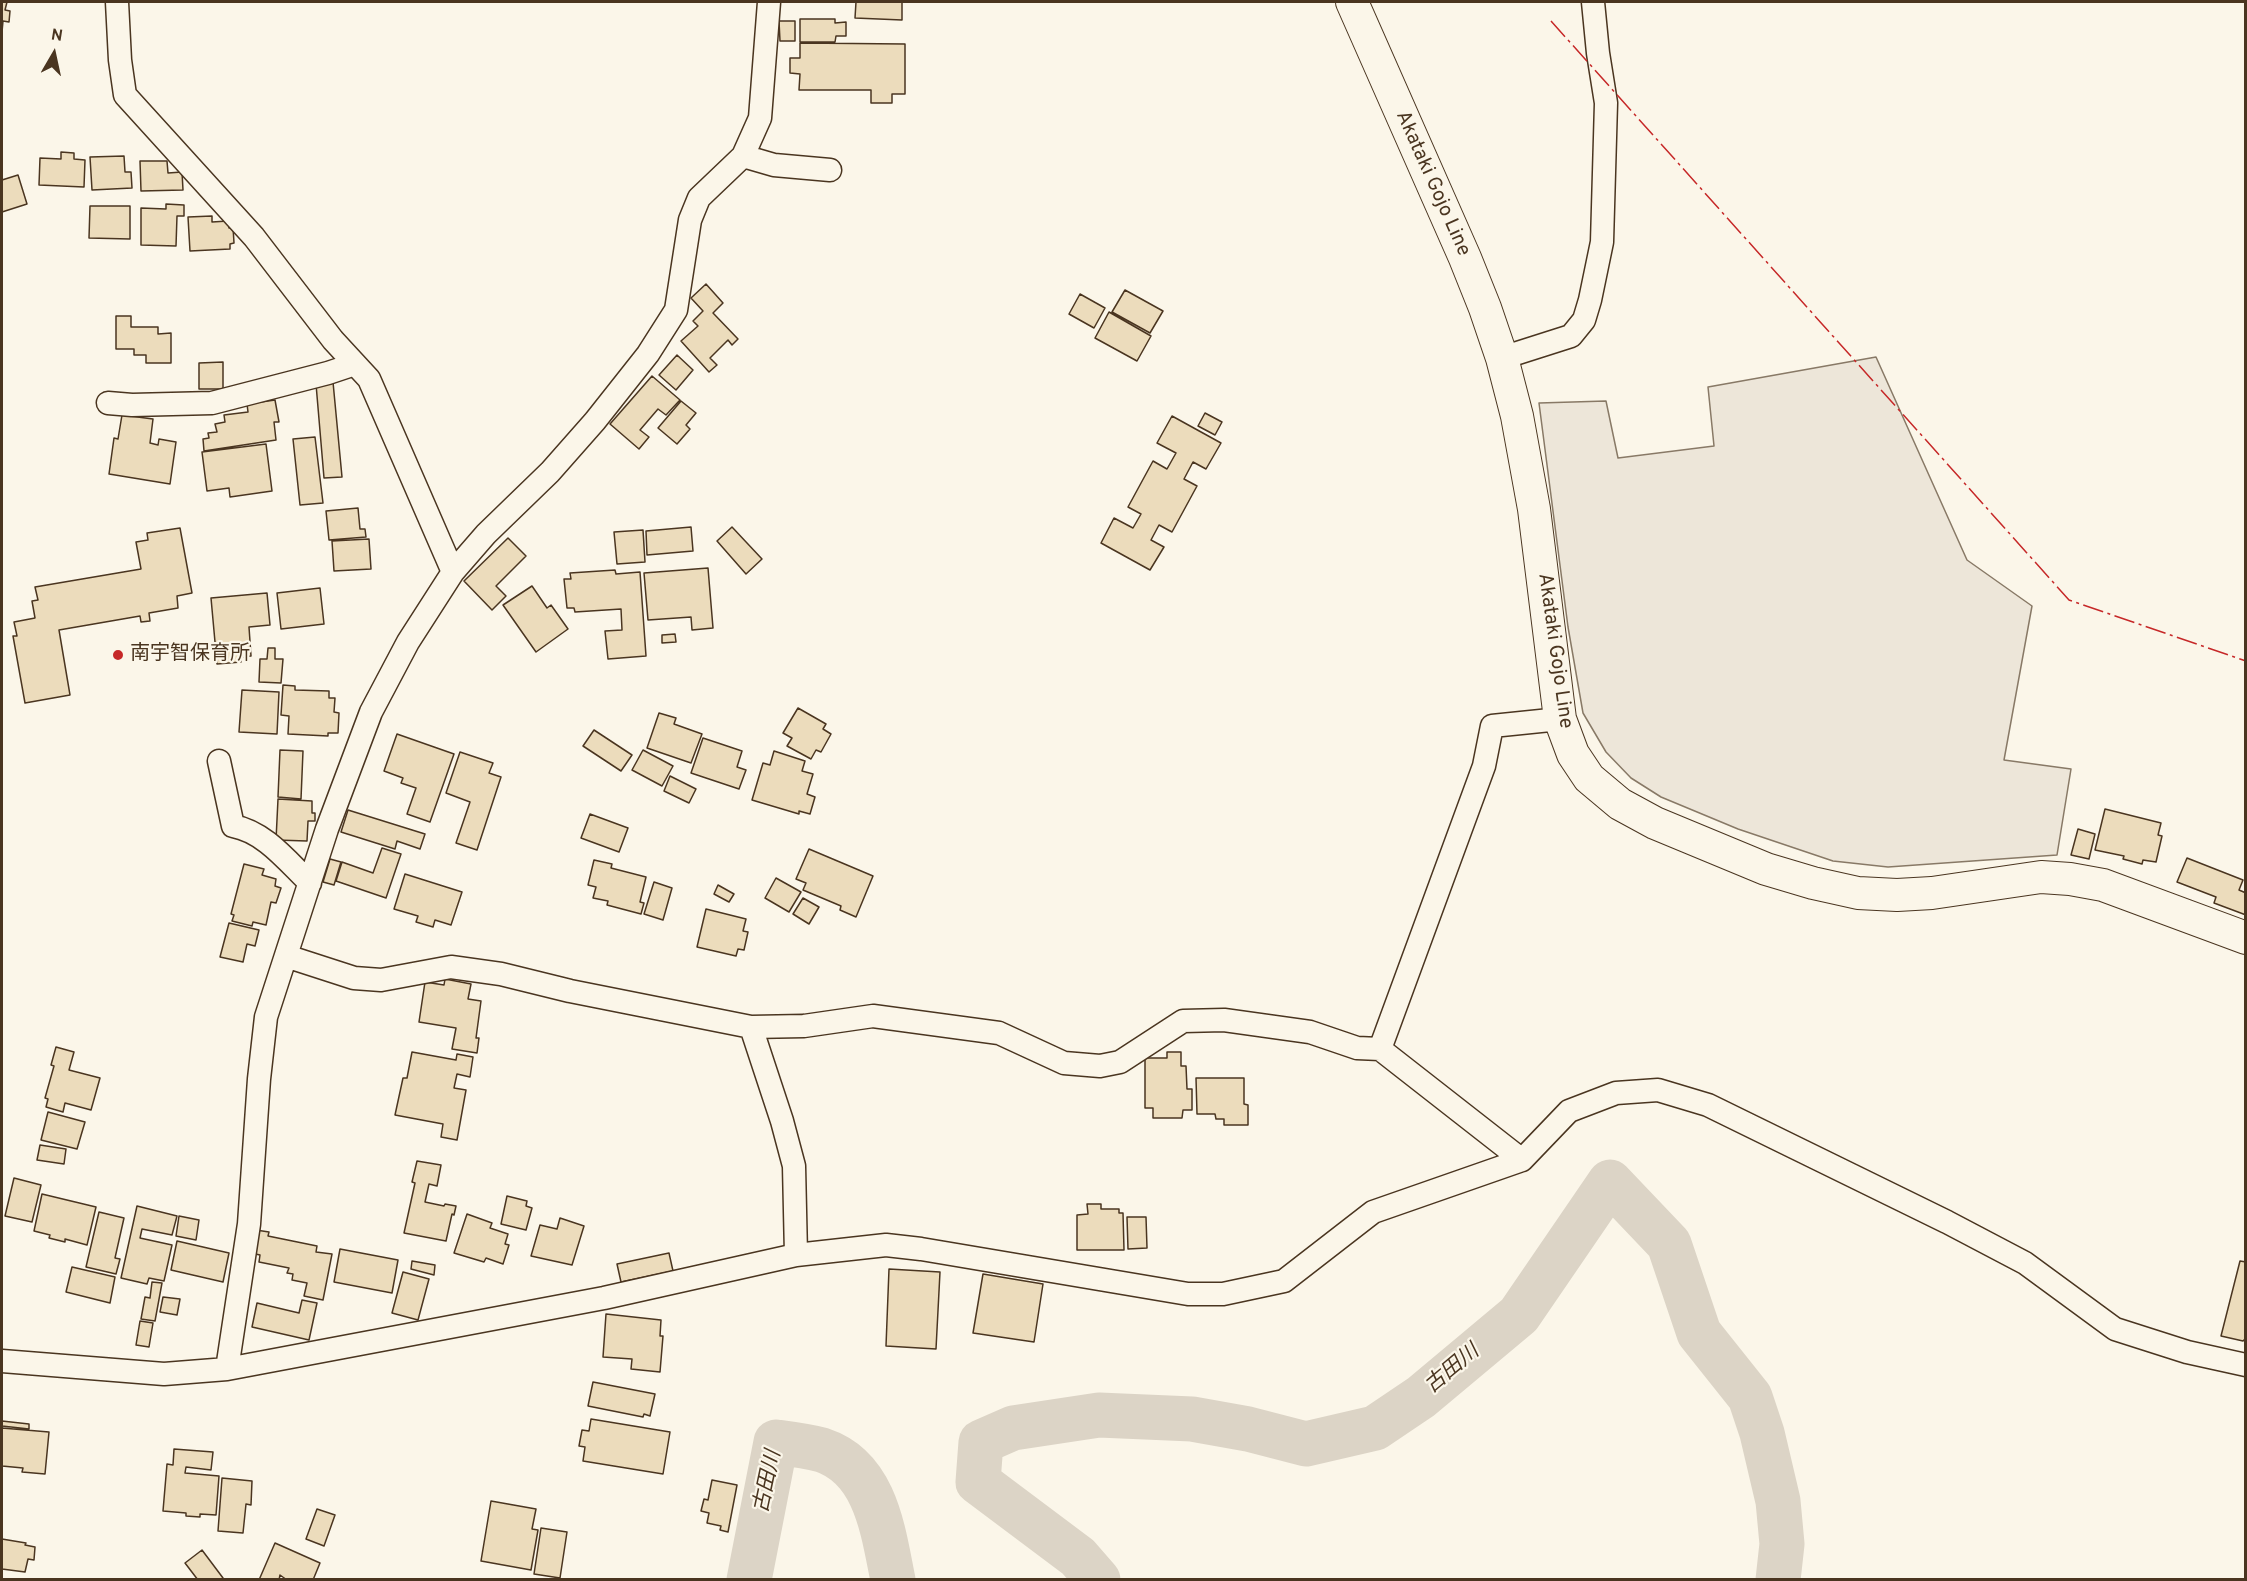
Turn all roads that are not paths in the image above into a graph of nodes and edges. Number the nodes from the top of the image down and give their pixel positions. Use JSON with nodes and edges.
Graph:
{"nodes":[{"id":1,"x":117,"y":2,"type":"edge"},
{"id":2,"x":769,"y":2,"type":"edge"},
{"id":3,"x":1352,"y":2,"type":"edge"},
{"id":4,"x":1593,"y":2,"type":"edge"},
{"id":5,"x":743,"y":156,"type":"junction"},
{"id":6,"x":830,"y":170,"type":"dead end"},
{"id":7,"x":1502,"y":358,"type":"junction"},
{"id":8,"x":355,"y":364,"type":"junction"},
{"id":9,"x":108,"y":403,"type":"dead end"},
{"id":10,"x":453,"y":572,"type":"junction"},
{"id":11,"x":1560,"y":719,"type":"junction"},
{"id":12,"x":219,"y":760,"type":"dead end"},
{"id":13,"x":310,"y":883,"type":"junction"},
{"id":14,"x":2246,"y":938,"type":"edge"},
{"id":15,"x":286,"y":956,"type":"junction"},
{"id":16,"x":751,"y":1027,"type":"junction"},
{"id":17,"x":1380,"y":1049,"type":"junction"},
{"id":18,"x":1522,"y":1160,"type":"junction"},
{"id":19,"x":796,"y":1255,"type":"junction"},
{"id":20,"x":2,"y":1361,"type":"edge"},
{"id":21,"x":2246,"y":1365,"type":"edge"},
{"id":22,"x":227,"y":1369,"type":"junction"}],
"edges":[{"from":1,"to":8,"type":"street"},
{"from":2,"to":5,"type":"street"},
{"from":3,"to":7,"type":"main road","name":"Akataki Gojo Line"},
{"from":4,"to":7,"type":"street"},
{"from":5,"to":6,"type":"street"},
{"from":5,"to":10,"type":"street"},
{"from":7,"to":11,"type":"main road","name":"Akataki Gojo Line"},
{"from":8,"to":9,"type":"street"},
{"from":8,"to":10,"type":"street"},
{"from":10,"to":13,"type":"street"},
{"from":11,"to":14,"type":"main road","name":"Akataki Gojo Line"},
{"from":11,"to":17,"type":"street"},
{"from":12,"to":13,"type":"street"},
{"from":13,"to":15,"type":"street"},
{"from":15,"to":16,"type":"street"},
{"from":15,"to":22,"type":"street"},
{"from":16,"to":17,"type":"street"},
{"from":16,"to":19,"type":"street"},
{"from":17,"to":18,"type":"street"},
{"from":18,"to":19,"type":"street"},
{"from":18,"to":21,"type":"street"},
{"from":19,"to":22,"type":"street"},
{"from":20,"to":22,"type":"street"}]}
